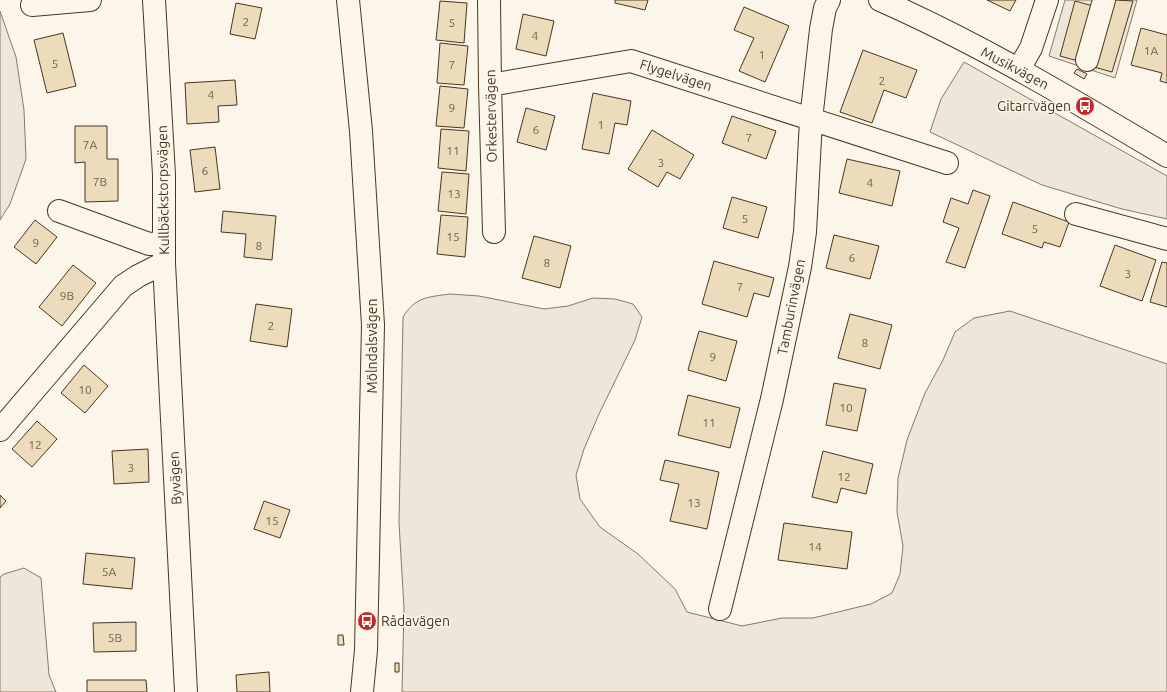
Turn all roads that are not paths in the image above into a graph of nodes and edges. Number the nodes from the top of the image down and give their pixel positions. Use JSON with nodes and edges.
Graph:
{"nodes":[{"id":1,"x":90,"y":0,"type":"edge"},
{"id":2,"x":146,"y":0,"type":"edge"},
{"id":3,"x":153,"y":0,"type":"edge"},
{"id":4,"x":348,"y":0,"type":"edge"},
{"id":5,"x":489,"y":0,"type":"edge"},
{"id":6,"x":829,"y":0,"type":"edge"},
{"id":7,"x":880,"y":0,"type":"edge"},
{"id":8,"x":1048,"y":0,"type":"edge"},
{"id":9,"x":1104,"y":0,"type":"edge"},
{"id":10,"x":32,"y":5,"type":"dead end"},
{"id":11,"x":1087,"y":60,"type":"dead end"},
{"id":12,"x":1019,"y":69,"type":"junction"},
{"id":13,"x":490,"y":85,"type":"junction"},
{"id":14,"x":811,"y":120,"type":"junction"},
{"id":15,"x":1167,"y":156,"type":"edge"},
{"id":16,"x":947,"y":163,"type":"dead end"},
{"id":17,"x":59,"y":211,"type":"dead end"},
{"id":18,"x":1076,"y":214,"type":"dead end"},
{"id":19,"x":494,"y":232,"type":"dead end"},
{"id":20,"x":1167,"y":238,"type":"edge"},
{"id":21,"x":164,"y":253,"type":"junction"},
{"id":22,"x":0,"y":430,"type":"edge"},
{"id":23,"x":720,"y":609,"type":"dead end"},
{"id":24,"x":186,"y":692,"type":"edge"},
{"id":25,"x":362,"y":692,"type":"edge"}],
"edges":[{"from":1,"to":10,"type":"street"},
{"from":2,"to":3,"type":"street"},
{"from":3,"to":21,"type":"street","name":"Kullbäckstorpsvägen"},
{"from":4,"to":25,"type":"street","name":"Mölndalsvägen"},
{"from":5,"to":13,"type":"street","name":"Orkestervägen"},
{"from":6,"to":14,"type":"street","name":"Tamburinvägen"},
{"from":7,"to":12,"type":"street","name":"Musikvägen"},
{"from":8,"to":12,"type":"street"},
{"from":9,"to":11,"type":"street"},
{"from":12,"to":15,"type":"street","name":"Musikvägen"},
{"from":13,"to":14,"type":"street","name":"Flygelvägen"},
{"from":13,"to":19,"type":"street","name":"Orkestervägen"},
{"from":14,"to":16,"type":"street","name":"Flygelvägen"},
{"from":14,"to":23,"type":"street","name":"Tamburinvägen"},
{"from":17,"to":21,"type":"street"},
{"from":18,"to":20,"type":"street"},
{"from":21,"to":22,"type":"street","name":"Kullbäckstorpsvägen"},
{"from":21,"to":24,"type":"street","name":"Byvägen"}]}
